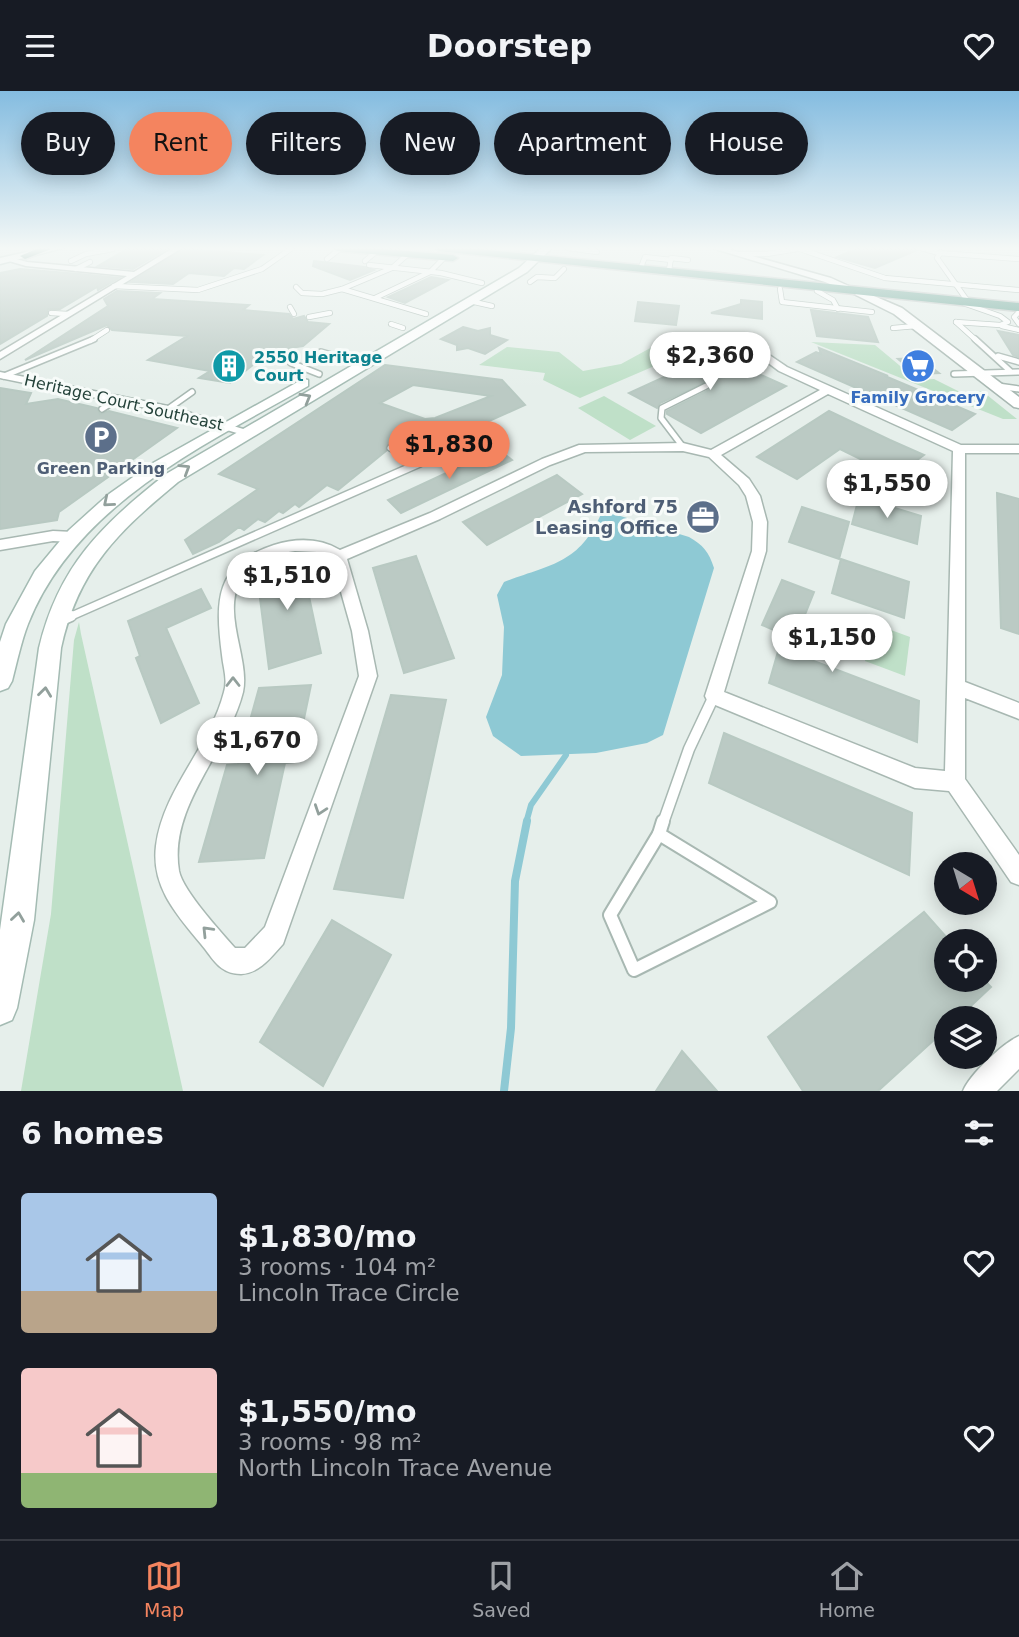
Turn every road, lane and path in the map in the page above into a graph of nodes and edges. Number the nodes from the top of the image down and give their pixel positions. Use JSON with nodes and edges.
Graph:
{"nodes":[{"id":1,"x":100,"y":295,"type":"edge"},
{"id":2,"x":363,"y":295,"type":"edge"},
{"id":3,"x":382,"y":295,"type":"edge"},
{"id":4,"x":461,"y":295,"type":"edge"},
{"id":5,"x":480,"y":295,"type":"edge"},
{"id":6,"x":786,"y":295,"type":"edge"},
{"id":7,"x":824,"y":295,"type":"edge"},
{"id":8,"x":864,"y":295,"type":"edge"},
{"id":9,"x":879,"y":295,"type":"edge"},
{"id":10,"x":961,"y":295,"type":"edge"},
{"id":11,"x":375,"y":298,"type":"junction"},
{"id":12,"x":470,"y":301,"type":"junction"},
{"id":13,"x":965,"y":302,"type":"junction"},
{"id":14,"x":492,"y":306,"type":"dead end"},
{"id":15,"x":290,"y":307,"type":"dead end"},
{"id":16,"x":838,"y":309,"type":"junction"},
{"id":17,"x":1019,"y":310,"type":"edge"},
{"id":18,"x":54,"y":311,"type":"dead end"},
{"id":19,"x":71,"y":312,"type":"junction"},
{"id":20,"x":872,"y":312,"type":"dead end"},
{"id":21,"x":330,"y":313,"type":"dead end"},
{"id":22,"x":294,"y":314,"type":"dead end"},
{"id":23,"x":426,"y":314,"type":"junction"},
{"id":24,"x":309,"y":317,"type":"dead end"},
{"id":25,"x":1019,"y":324,"type":"edge"},
{"id":26,"x":1000,"y":325,"type":"junction"},
{"id":27,"x":916,"y":326,"type":"junction"},
{"id":28,"x":893,"y":328,"type":"dead end"},
{"id":29,"x":107,"y":330,"type":"dead end"},
{"id":30,"x":1019,"y":330,"type":"edge"},
{"id":31,"x":743,"y":340,"type":"dead end"},
{"id":32,"x":321,"y":352,"type":"dead end"},
{"id":33,"x":995,"y":355,"type":"junction"},
{"id":34,"x":0,"y":356,"type":"edge"},
{"id":35,"x":345,"y":359,"type":"junction"},
{"id":36,"x":1019,"y":362,"type":"edge"},
{"id":37,"x":291,"y":363,"type":"dead end"},
{"id":38,"x":1010,"y":371,"type":"junction"},
{"id":39,"x":1019,"y":372,"type":"edge"},
{"id":40,"x":978,"y":373,"type":"junction"},
{"id":41,"x":318,"y":374,"type":"junction"},
{"id":42,"x":954,"y":374,"type":"dead end"},
{"id":43,"x":2,"y":375,"type":"edge"},
{"id":44,"x":705,"y":386,"type":"dead end"},
{"id":45,"x":827,"y":390,"type":"junction"},
{"id":46,"x":192,"y":392,"type":"dead end"},
{"id":47,"x":118,"y":399,"type":"junction"},
{"id":48,"x":1019,"y":399,"type":"edge"},
{"id":49,"x":102,"y":409,"type":"dead end"},
{"id":50,"x":168,"y":409,"type":"junction"},
{"id":51,"x":226,"y":425,"type":"junction"},
{"id":52,"x":247,"y":432,"type":"junction"},
{"id":53,"x":683,"y":447,"type":"junction"},
{"id":54,"x":390,"y":448,"type":"dead end"},
{"id":55,"x":960,"y":449,"type":"junction"},
{"id":56,"x":1019,"y":449,"type":"edge"},
{"id":57,"x":713,"y":454,"type":"junction"},
{"id":58,"x":73,"y":537,"type":"junction"},
{"id":59,"x":0,"y":545,"type":"edge"},
{"id":60,"x":339,"y":557,"type":"junction"},
{"id":61,"x":56,"y":622,"type":"junction"},
{"id":62,"x":0,"y":681,"type":"edge"},
{"id":63,"x":955,"y":686,"type":"junction"},
{"id":64,"x":714,"y":696,"type":"junction"},
{"id":65,"x":1019,"y":711,"type":"edge"},
{"id":66,"x":955,"y":782,"type":"junction"},
{"id":67,"x":659,"y":834,"type":"junction"},
{"id":68,"x":1019,"y":874,"type":"edge"},
{"id":69,"x":0,"y":1008,"type":"edge"},
{"id":70,"x":1019,"y":1051,"type":"edge"},
{"id":71,"x":977,"y":1091,"type":"edge"}],
"edges":[{"from":1,"to":19,"type":"street"},
{"from":2,"to":11,"type":"lane"},
{"from":3,"to":11,"type":"lane"},
{"from":4,"to":23,"type":"main road"},
{"from":5,"to":12,"type":"main road"},
{"from":6,"to":16,"type":"lane"},
{"from":7,"to":16,"type":"lane"},
{"from":8,"to":27,"type":"main road"},
{"from":9,"to":13,"type":"main road"},
{"from":10,"to":13,"type":"lane"},
{"from":11,"to":23,"type":"lane"},
{"from":12,"to":14,"type":"lane"},
{"from":52,"to":12,"type":"main road","one_way":true},
{"from":13,"to":17,"type":"main road"},
{"from":13,"to":26,"type":"lane"},
{"from":15,"to":22,"type":"lane"},
{"from":16,"to":20,"type":"lane"},
{"from":17,"to":25,"type":"lane"},
{"from":18,"to":19,"type":"lane"},
{"from":19,"to":34,"type":"street"},
{"from":21,"to":24,"type":"lane"},
{"from":23,"to":35,"type":"main road"},
{"from":26,"to":30,"type":"lane"},
{"from":26,"to":33,"type":"lane"},
{"from":27,"to":28,"type":"lane"},
{"from":27,"to":40,"type":"main road"},
{"from":29,"to":43,"type":"lane"},
{"from":31,"to":45,"type":"street"},
{"from":32,"to":35,"type":"lane"},
{"from":33,"to":36,"type":"lane"},
{"from":33,"to":38,"type":"lane"},
{"from":35,"to":41,"type":"main road"},
{"from":37,"to":41,"type":"lane"},
{"from":38,"to":39,"type":"lane"},
{"from":38,"to":40,"type":"lane"},
{"from":40,"to":42,"type":"lane"},
{"from":40,"to":48,"type":"main road"},
{"from":41,"to":51,"type":"main road"},
{"from":43,"to":47,"type":"street","name":"Heritage Court Southeast"},
{"from":44,"to":53,"type":"lane"},
{"from":45,"to":55,"type":"street"},
{"from":45,"to":57,"type":"street"},
{"from":46,"to":50,"type":"lane"},
{"from":47,"to":49,"type":"lane"},
{"from":47,"to":50,"type":"street","name":"Heritage Court Southeast"},
{"from":50,"to":51,"type":"street","name":"Heritage Court Southeast"},
{"from":51,"to":52,"type":"street","name":"Heritage Court Southeast"},
{"from":51,"to":58,"type":"main road","one_way":true},
{"from":61,"to":52,"type":"main road","one_way":true},
{"from":53,"to":57,"type":"street"},
{"from":53,"to":60,"type":"street"},
{"from":54,"to":61,"type":"lane"},
{"from":55,"to":56,"type":"street"},
{"from":55,"to":63,"type":"street"},
{"from":57,"to":64,"type":"street"},
{"from":58,"to":59,"type":"street"},
{"from":58,"to":62,"type":"main road"},
{"from":60,"to":60,"type":"street","one_way":true},
{"from":69,"to":61,"type":"main road","one_way":true},
{"from":63,"to":65,"type":"street"},
{"from":63,"to":66,"type":"street"},
{"from":64,"to":66,"type":"street"},
{"from":64,"to":67,"type":"lane"},
{"from":66,"to":68,"type":"street"},
{"from":67,"to":67,"type":"lane"},
{"from":70,"to":71,"type":"street"}]}
